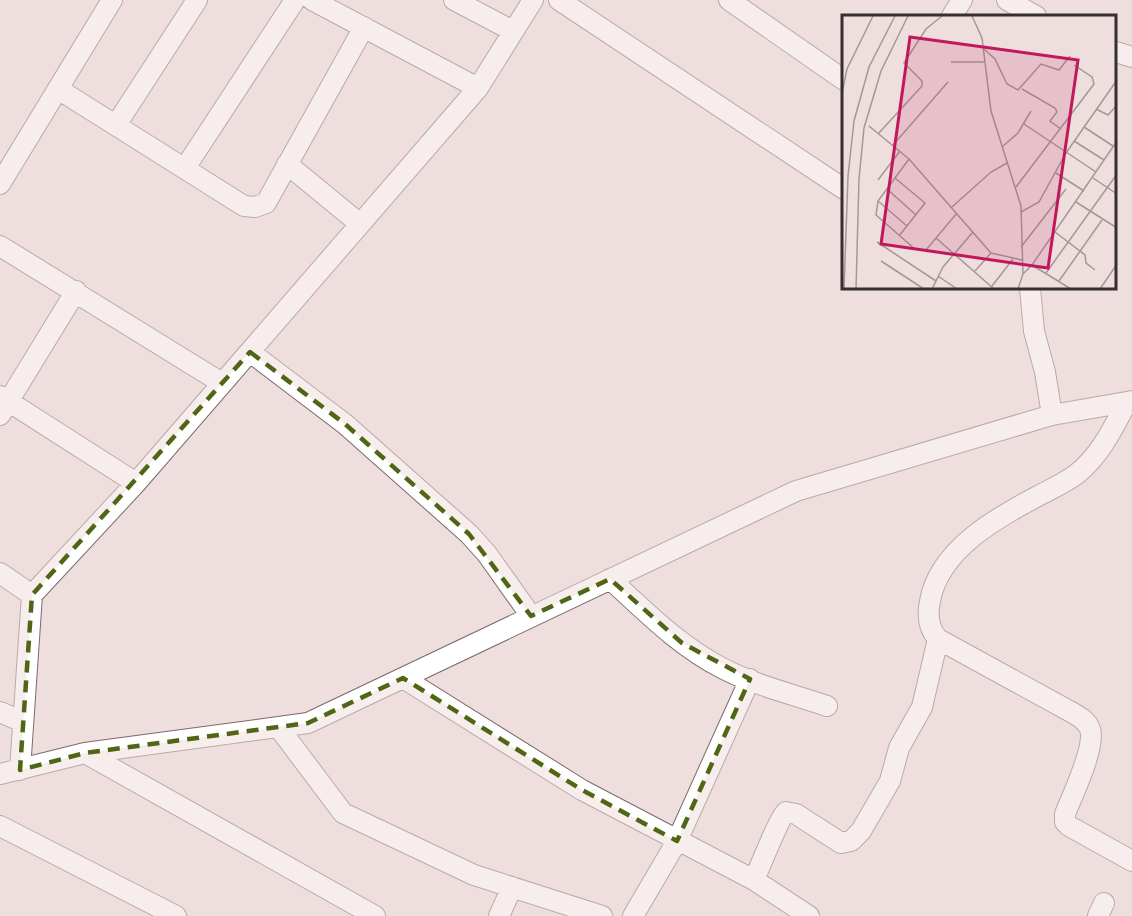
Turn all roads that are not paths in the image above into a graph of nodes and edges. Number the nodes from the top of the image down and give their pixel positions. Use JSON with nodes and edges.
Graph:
{"nodes":[{"id":1,"x":112,"y":0,"type":"edge"},
{"id":2,"x":197,"y":0,"type":"edge"},
{"id":3,"x":295,"y":0,"type":"edge"},
{"id":4,"x":312,"y":0,"type":"edge"},
{"id":5,"x":454,"y":0,"type":"edge"},
{"id":6,"x":533,"y":0,"type":"edge"},
{"id":7,"x":559,"y":0,"type":"edge"},
{"id":8,"x":729,"y":0,"type":"edge"},
{"id":9,"x":962,"y":0,"type":"edge"},
{"id":10,"x":1007,"y":0,"type":"edge"},
{"id":11,"x":953,"y":15,"type":"edge"},
{"id":12,"x":1034,"y":15,"type":"edge"},
{"id":13,"x":364,"y":27,"type":"junction"},
{"id":14,"x":513,"y":31,"type":"junction"},
{"id":15,"x":1117,"y":52,"type":"edge"},
{"id":16,"x":1132,"y":57,"type":"edge"},
{"id":17,"x":842,"y":79,"type":"edge"},
{"id":18,"x":478,"y":88,"type":"junction"},
{"id":19,"x":58,"y":89,"type":"junction"},
{"id":20,"x":116,"y":125,"type":"junction"},
{"id":21,"x":287,"y":164,"type":"junction"},
{"id":22,"x":185,"y":168,"type":"junction"},
{"id":23,"x":0,"y":184,"type":"edge"},
{"id":24,"x":842,"y":188,"type":"edge"},
{"id":25,"x":360,"y":224,"type":"junction"},
{"id":26,"x":0,"y":246,"type":"edge"},
{"id":27,"x":1030,"y":290,"type":"edge"},
{"id":28,"x":76,"y":291,"type":"junction"},
{"id":29,"x":250,"y":352,"type":"junction"},
{"id":30,"x":222,"y":383,"type":"junction"},
{"id":31,"x":1130,"y":402,"type":"edge"},
{"id":32,"x":3,"y":404,"type":"edge"},
{"id":33,"x":1052,"y":415,"type":"junction"},
{"id":34,"x":136,"y":483,"type":"junction"},
{"id":35,"x":0,"y":573,"type":"edge"},
{"id":36,"x":610,"y":579,"type":"junction"},
{"id":37,"x":32,"y":595,"type":"junction"},
{"id":38,"x":531,"y":616,"type":"junction"},
{"id":39,"x":938,"y":639,"type":"junction"},
{"id":40,"x":403,"y":678,"type":"junction"},
{"id":41,"x":750,"y":679,"type":"junction"},
{"id":42,"x":827,"y":706,"type":"dead end"},
{"id":43,"x":0,"y":712,"type":"edge"},
{"id":44,"x":23,"y":722,"type":"junction"},
{"id":45,"x":279,"y":728,"type":"junction"},
{"id":46,"x":85,"y":753,"type":"junction"},
{"id":47,"x":20,"y":770,"type":"junction"},
{"id":48,"x":0,"y":774,"type":"edge"},
{"id":49,"x":0,"y":826,"type":"edge"},
{"id":50,"x":677,"y":841,"type":"junction"},
{"id":51,"x":1132,"y":861,"type":"edge"},
{"id":52,"x":754,"y":880,"type":"junction"},
{"id":53,"x":512,"y":887,"type":"junction"},
{"id":54,"x":176,"y":916,"type":"edge"},
{"id":55,"x":375,"y":916,"type":"edge"},
{"id":56,"x":499,"y":916,"type":"edge"},
{"id":57,"x":602,"y":916,"type":"edge"},
{"id":58,"x":633,"y":916,"type":"edge"},
{"id":59,"x":808,"y":916,"type":"edge"}],
"edges":[{"from":1,"to":19,"type":"street"},
{"from":2,"to":20,"type":"street"},
{"from":3,"to":22,"type":"street"},
{"from":4,"to":13,"type":"street"},
{"from":5,"to":14,"type":"street"},
{"from":6,"to":14,"type":"street"},
{"from":7,"to":24,"type":"street"},
{"from":8,"to":17,"type":"street"},
{"from":9,"to":11,"type":"street"},
{"from":10,"to":12,"type":"street"},
{"from":13,"to":18,"type":"street"},
{"from":13,"to":21,"type":"street"},
{"from":14,"to":18,"type":"street"},
{"from":15,"to":16,"type":"street"},
{"from":18,"to":25,"type":"street"},
{"from":19,"to":20,"type":"street"},
{"from":19,"to":23,"type":"street"},
{"from":20,"to":22,"type":"street"},
{"from":21,"to":22,"type":"street"},
{"from":21,"to":25,"type":"street"},
{"from":25,"to":29,"type":"street"},
{"from":26,"to":28,"type":"street"},
{"from":27,"to":33,"type":"street"},
{"from":28,"to":30,"type":"street"},
{"from":28,"to":32,"type":"street"},
{"from":29,"to":30,"type":"street"},
{"from":29,"to":38,"type":"street"},
{"from":30,"to":34,"type":"street"},
{"from":31,"to":33,"type":"street"},
{"from":31,"to":39,"type":"street"},
{"from":32,"to":34,"type":"street"},
{"from":33,"to":36,"type":"street"},
{"from":34,"to":37,"type":"street"},
{"from":35,"to":37,"type":"street"},
{"from":36,"to":38,"type":"street"},
{"from":36,"to":41,"type":"street"},
{"from":37,"to":44,"type":"street"},
{"from":38,"to":40,"type":"street"},
{"from":39,"to":51,"type":"street"},
{"from":39,"to":52,"type":"street"},
{"from":40,"to":45,"type":"street"},
{"from":40,"to":50,"type":"street"},
{"from":41,"to":42,"type":"street"},
{"from":41,"to":50,"type":"street"},
{"from":43,"to":44,"type":"street"},
{"from":44,"to":47,"type":"street"},
{"from":45,"to":46,"type":"street"},
{"from":45,"to":53,"type":"street"},
{"from":46,"to":47,"type":"street"},
{"from":46,"to":55,"type":"street"},
{"from":47,"to":48,"type":"street"},
{"from":49,"to":54,"type":"street"},
{"from":50,"to":52,"type":"street"},
{"from":50,"to":58,"type":"street"},
{"from":52,"to":59,"type":"street"},
{"from":53,"to":56,"type":"street"},
{"from":53,"to":57,"type":"street"}]}
